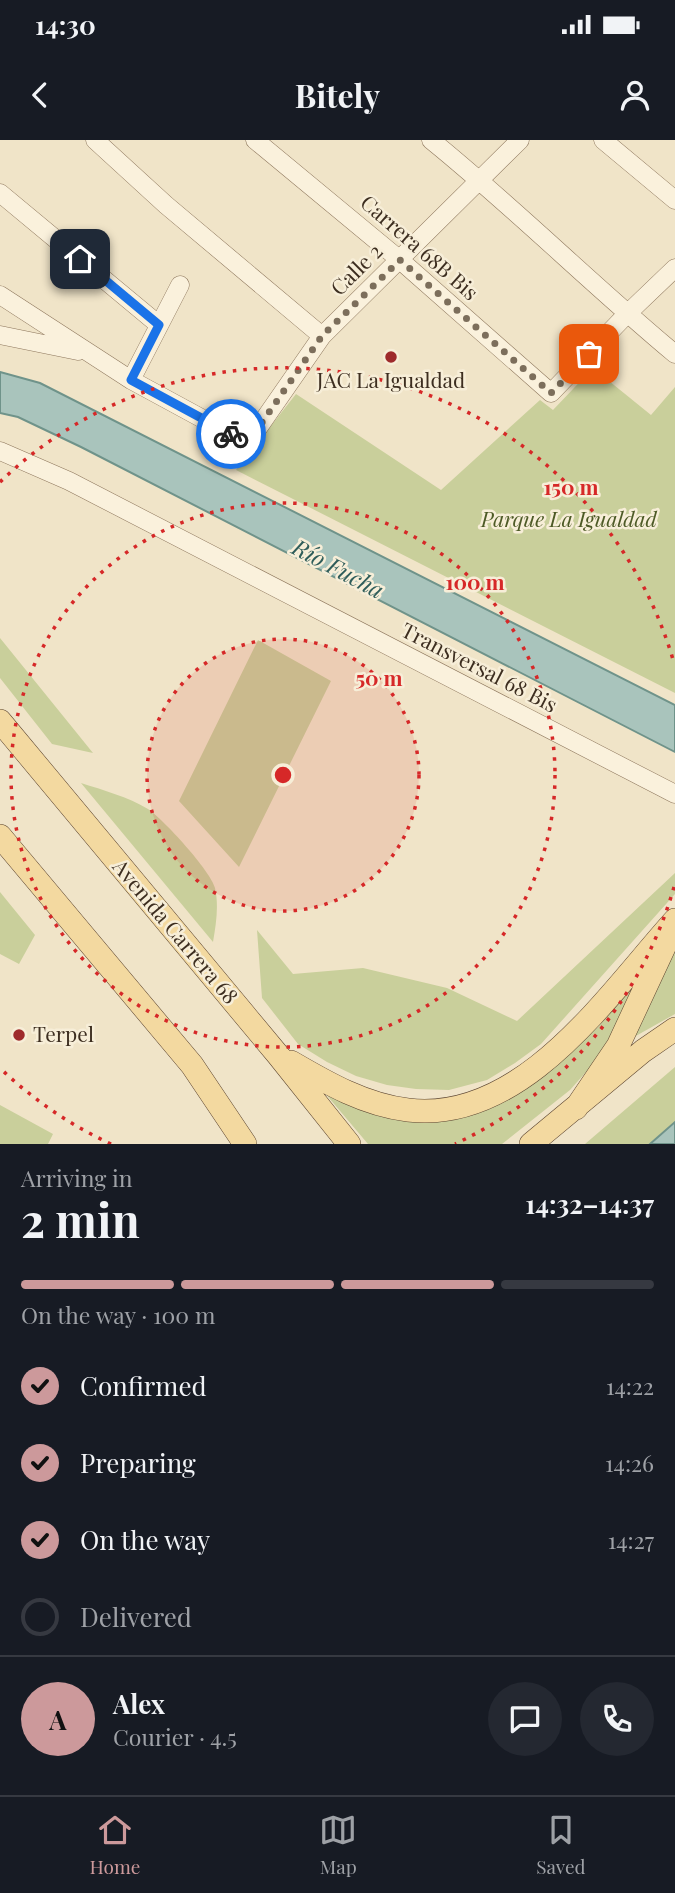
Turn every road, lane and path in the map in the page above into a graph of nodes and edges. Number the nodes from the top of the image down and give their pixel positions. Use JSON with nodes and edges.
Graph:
{"nodes":[{"id":1,"x":95,"y":140,"type":"edge"},
{"id":2,"x":255,"y":140,"type":"edge"},
{"id":3,"x":431,"y":140,"type":"edge"},
{"id":4,"x":520,"y":140,"type":"edge"},
{"id":5,"x":603,"y":140,"type":"edge"},
{"id":6,"x":480,"y":180,"type":"junction"},
{"id":7,"x":0,"y":192,"type":"edge"},
{"id":8,"x":675,"y":200,"type":"edge"},
{"id":9,"x":400,"y":260,"type":"junction"},
{"id":10,"x":675,"y":268,"type":"edge"},
{"id":11,"x":180,"y":285,"type":"dead end"},
{"id":12,"x":0,"y":295,"type":"edge"},
{"id":13,"x":627,"y":314,"type":"junction"},
{"id":14,"x":159,"y":325,"type":"junction"},
{"id":15,"x":0,"y":335,"type":"edge"},
{"id":16,"x":322,"y":336,"type":"junction"},
{"id":17,"x":85,"y":352,"type":"junction"},
{"id":18,"x":675,"y":354,"type":"edge"},
{"id":19,"x":131,"y":380,"type":"junction"},
{"id":20,"x":0,"y":451,"type":"edge"},
{"id":21,"x":0,"y":722,"type":"edge"},
{"id":22,"x":675,"y":794,"type":"edge"},
{"id":23,"x":0,"y":836,"type":"edge"},
{"id":24,"x":675,"y":923,"type":"edge"},
{"id":25,"x":675,"y":1029,"type":"edge"},
{"id":26,"x":675,"y":1043,"type":"edge"},
{"id":27,"x":278,"y":1055,"type":"junction"},
{"id":28,"x":576,"y":1108,"type":"junction"},
{"id":29,"x":245,"y":1144,"type":"edge"},
{"id":30,"x":348,"y":1144,"type":"edge"},
{"id":31,"x":531,"y":1144,"type":"edge"},
{"id":32,"x":554,"y":1144,"type":"edge"}],
"edges":[{"from":1,"to":16,"type":"street"},
{"from":2,"to":9,"type":"street","name":"Carrera 68B Bis"},
{"from":3,"to":6,"type":"street"},
{"from":4,"to":6,"type":"street","name":"Calle 2"},
{"from":5,"to":8,"type":"street"},
{"from":6,"to":9,"type":"street","name":"Calle 2"},
{"from":6,"to":13,"type":"street"},
{"from":7,"to":14,"type":"street"},
{"from":9,"to":13,"type":"street","name":"Carrera 68B Bis"},
{"from":9,"to":16,"type":"street","name":"Calle 2"},
{"from":10,"to":13,"type":"street"},
{"from":11,"to":14,"type":"street"},
{"from":12,"to":17,"type":"street"},
{"from":13,"to":18,"type":"street"},
{"from":14,"to":19,"type":"street"},
{"from":15,"to":17,"type":"street"},
{"from":16,"to":19,"type":"street","name":"Calle 2"},
{"from":17,"to":19,"type":"street"},
{"from":20,"to":22,"type":"street","name":"Transversal 68 Bis"},
{"from":21,"to":27,"type":"main road","name":"Avenida Carrera 68"},
{"from":23,"to":29,"type":"main road"},
{"from":24,"to":27,"type":"main road"},
{"from":24,"to":28,"type":"main road"},
{"from":25,"to":28,"type":"main road"},
{"from":26,"to":32,"type":"main road"},
{"from":27,"to":30,"type":"main road","name":"Avenida Carrera 68"},
{"from":28,"to":31,"type":"main road"}]}
